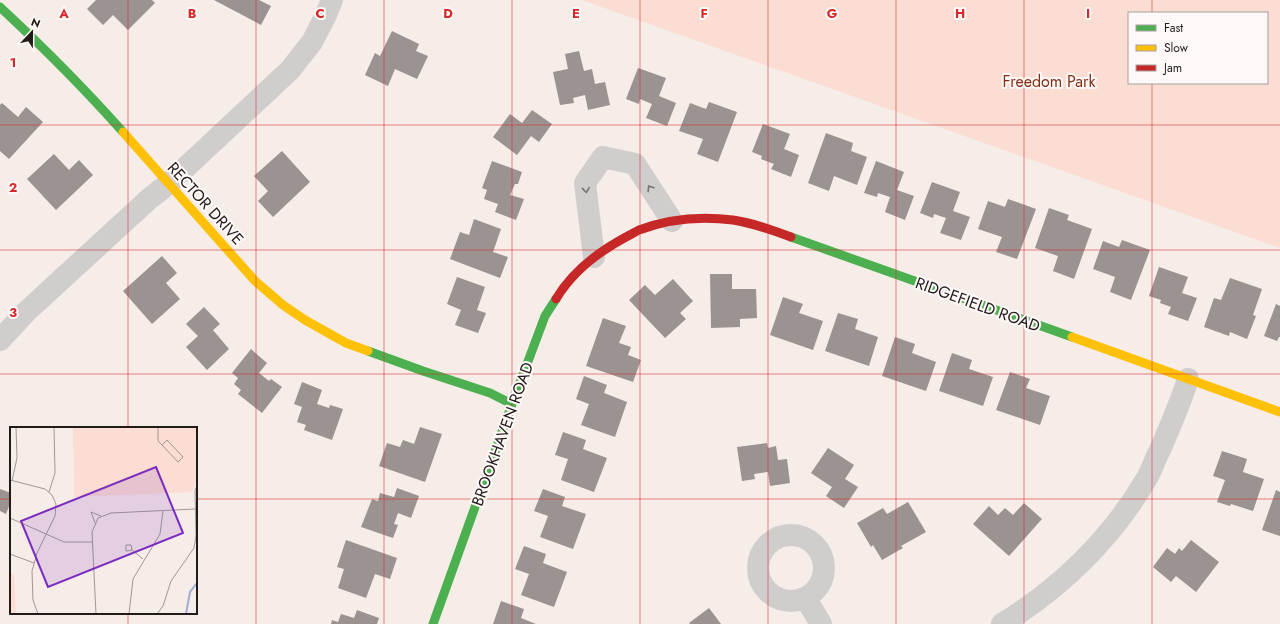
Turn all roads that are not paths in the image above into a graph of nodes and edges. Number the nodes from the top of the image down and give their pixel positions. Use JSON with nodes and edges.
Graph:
{"nodes":[{"id":1,"x":332,"y":0,"type":"edge"},
{"id":2,"x":0,"y":7,"type":"edge"},
{"id":3,"x":168,"y":184,"type":"junction"},
{"id":4,"x":672,"y":221,"type":"junction"},
{"id":5,"x":626,"y":237,"type":"joint"},
{"id":6,"x":594,"y":257,"type":"junction"},
{"id":7,"x":0,"y":340,"type":"edge"},
{"id":8,"x":1188,"y":379,"type":"junction"},
{"id":9,"x":512,"y":404,"type":"junction"},
{"id":10,"x":1280,"y":412,"type":"edge"},
{"id":11,"x":806,"y":599,"type":"dead end"},
{"id":12,"x":433,"y":624,"type":"edge"},
{"id":13,"x":821,"y":624,"type":"edge"},
{"id":14,"x":1002,"y":624,"type":"edge"}],
"edges":[{"from":1,"to":3,"type":"street"},
{"from":2,"to":3,"type":"street","name":"RECTOR DRIVE"},
{"from":3,"to":7,"type":"street"},
{"from":3,"to":9,"type":"street","name":"RECTOR DRIVE"},
{"from":4,"to":5,"type":"street","name":"RIDGEFIELD ROAD"},
{"from":4,"to":6,"type":"street","one_way":true},
{"from":4,"to":8,"type":"street","name":"RIDGEFIELD ROAD"},
{"from":5,"to":6,"type":"street","name":"BROOKHAVEN ROAD"},
{"from":6,"to":9,"type":"street","name":"BROOKHAVEN ROAD"},
{"from":8,"to":10,"type":"street","name":"RIDGEFIELD ROAD"},
{"from":8,"to":14,"type":"street"},
{"from":9,"to":12,"type":"street","name":"BROOKHAVEN ROAD"},
{"from":11,"to":13,"type":"street"}]}
